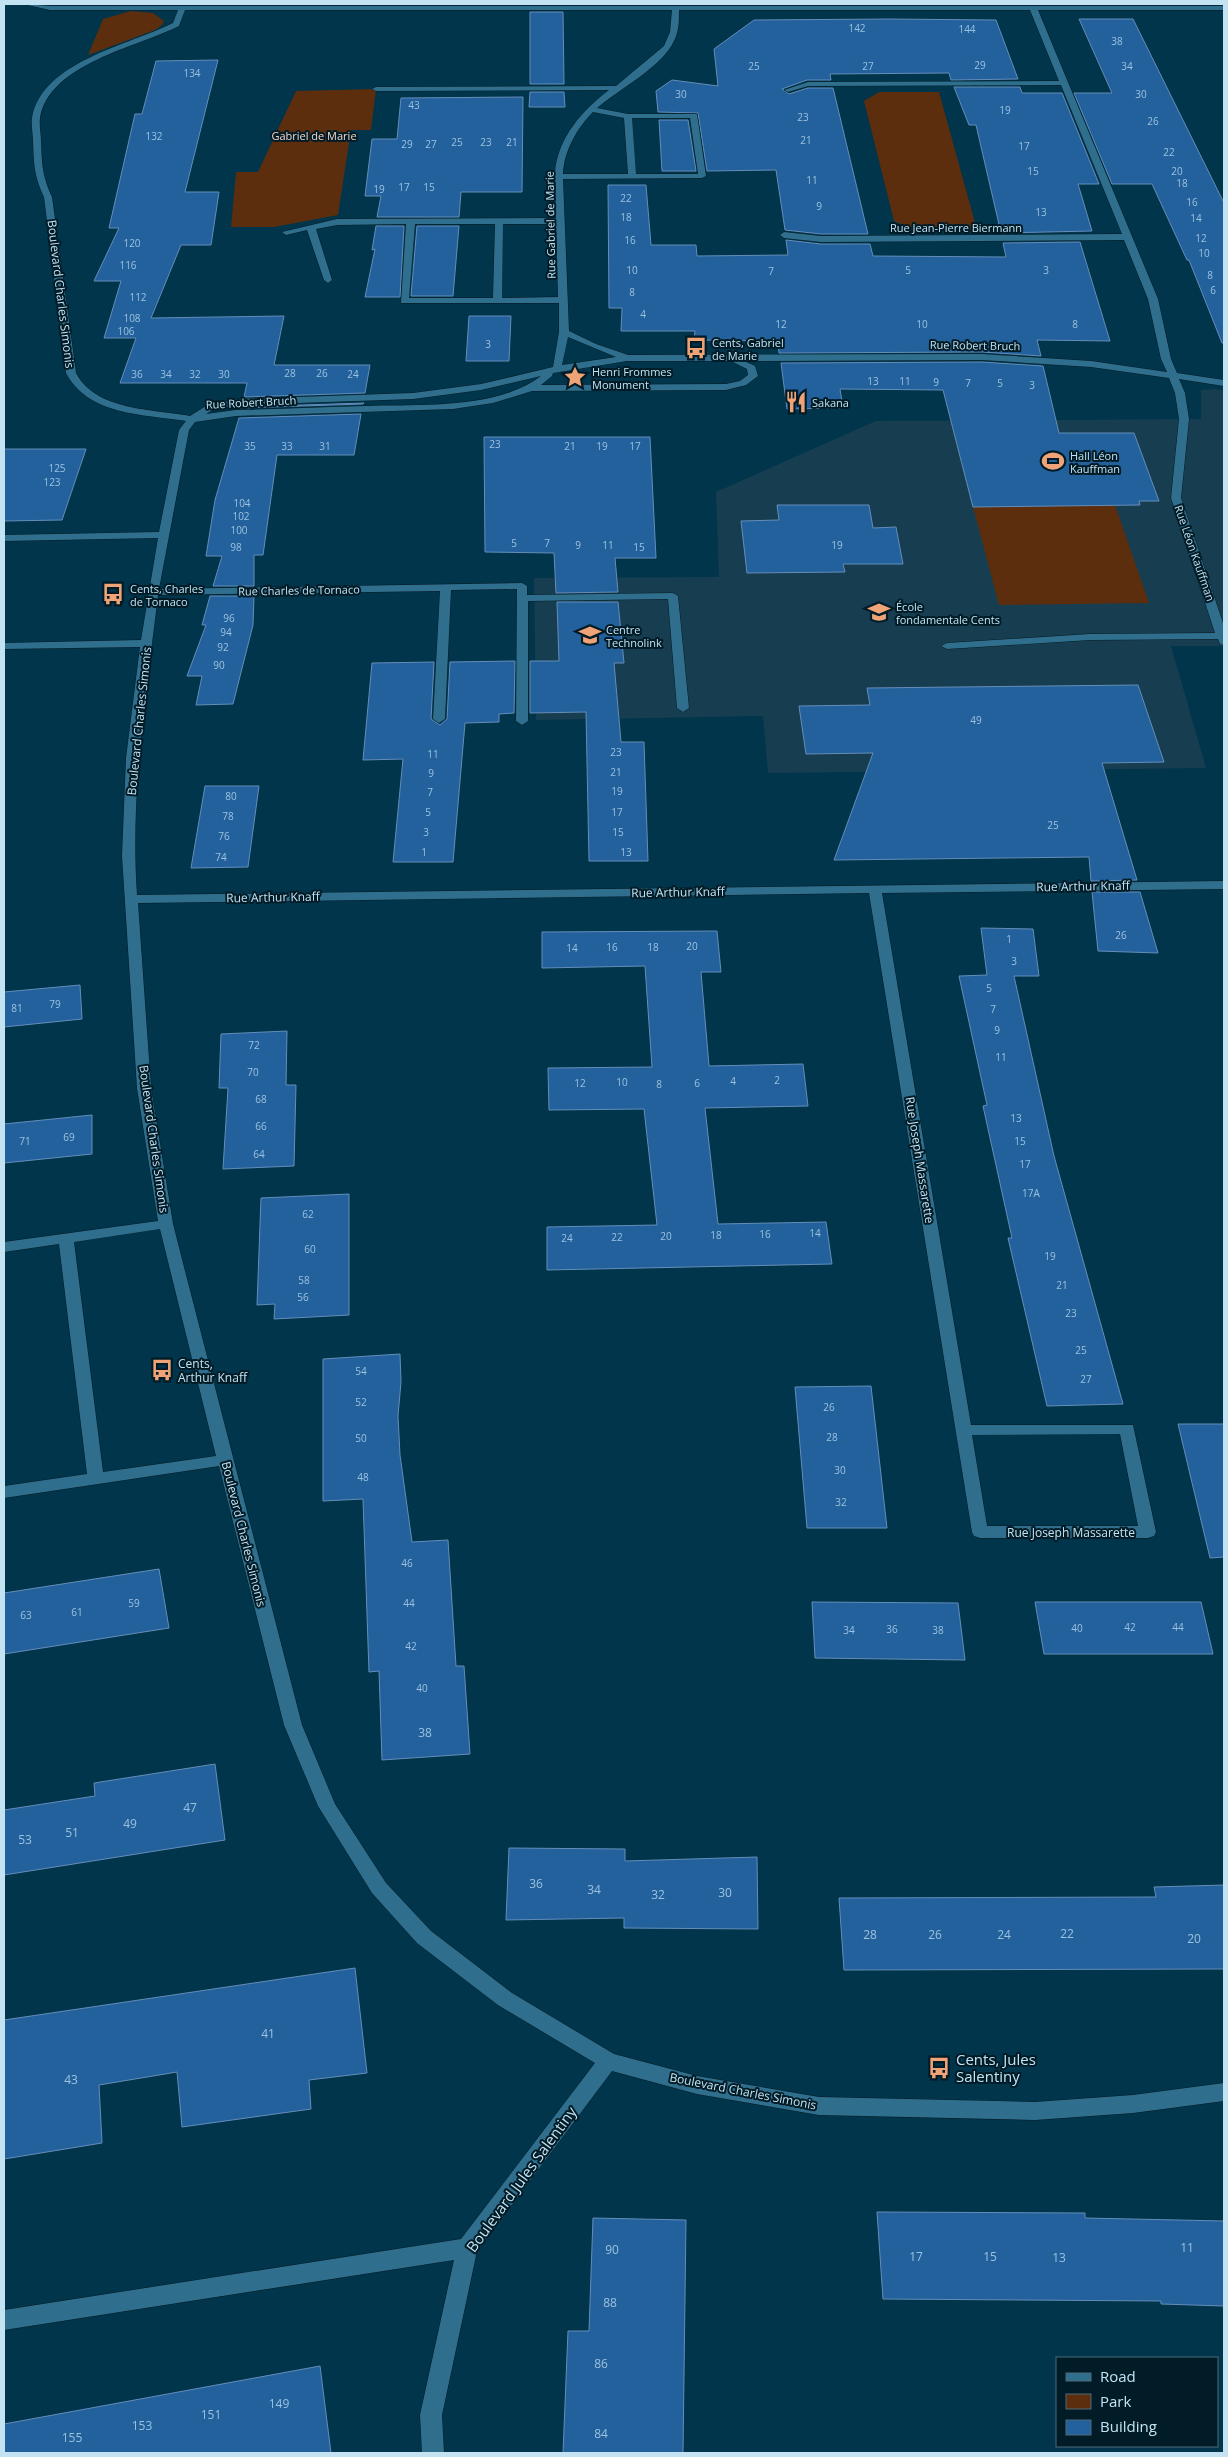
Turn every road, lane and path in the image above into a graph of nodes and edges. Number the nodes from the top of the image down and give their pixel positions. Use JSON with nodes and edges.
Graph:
{"nodes":[{"id":1,"x":26,"y":4,"type":"edge"},
{"id":2,"x":824,"y":6,"type":"edge"},
{"id":3,"x":182,"y":8,"type":"junction"},
{"id":4,"x":676,"y":8,"type":"junction"},
{"id":5,"x":1033,"y":8,"type":"junction"},
{"id":6,"x":1224,"y":8,"type":"edge"},
{"id":7,"x":1064,"y":83,"type":"junction"},
{"id":8,"x":617,"y":88,"type":"junction"},
{"id":9,"x":376,"y":90,"type":"dead end"},
{"id":10,"x":788,"y":90,"type":"dead end"},
{"id":11,"x":591,"y":109,"type":"junction"},
{"id":12,"x":628,"y":116,"type":"junction"},
{"id":13,"x":560,"y":177,"type":"junction"},
{"id":14,"x":632,"y":177,"type":"junction"},
{"id":15,"x":499,"y":221,"type":"junction"},
{"id":16,"x":561,"y":221,"type":"junction"},
{"id":17,"x":411,"y":222,"type":"junction"},
{"id":18,"x":311,"y":228,"type":"junction"},
{"id":19,"x":286,"y":232,"type":"dead end"},
{"id":20,"x":784,"y":236,"type":"dead end"},
{"id":21,"x":1128,"y":237,"type":"junction"},
{"id":22,"x":328,"y":280,"type":"dead end"},
{"id":23,"x":497,"y":300,"type":"junction"},
{"id":24,"x":563,"y":300,"type":"junction"},
{"id":25,"x":564,"y":332,"type":"junction"},
{"id":26,"x":627,"y":358,"type":"junction"},
{"id":27,"x":724,"y":358,"type":"junction"},
{"id":28,"x":608,"y":361,"type":"junction"},
{"id":29,"x":556,"y":369,"type":"junction"},
{"id":30,"x":1173,"y":375,"type":"junction"},
{"id":31,"x":1224,"y":383,"type":"edge"},
{"id":32,"x":531,"y":388,"type":"junction"},
{"id":33,"x":629,"y":388,"type":"junction"},
{"id":34,"x":192,"y":419,"type":"junction"},
{"id":35,"x":164,"y":534,"type":"junction"},
{"id":36,"x":4,"y":538,"type":"edge"},
{"id":37,"x":446,"y":588,"type":"junction"},
{"id":38,"x":153,"y":592,"type":"junction"},
{"id":39,"x":522,"y":592,"type":"junction"},
{"id":40,"x":1224,"y":639,"type":"edge"},
{"id":41,"x":147,"y":643,"type":"junction"},
{"id":42,"x":4,"y":646,"type":"edge"},
{"id":43,"x":948,"y":646,"type":"dead end"},
{"id":44,"x":683,"y":708,"type":"dead end"},
{"id":45,"x":438,"y":719,"type":"dead end"},
{"id":46,"x":522,"y":721,"type":"dead end"},
{"id":47,"x":1224,"y":884,"type":"edge"},
{"id":48,"x":875,"y":889,"type":"junction"},
{"id":49,"x":131,"y":899,"type":"junction"},
{"id":50,"x":166,"y":1224,"type":"junction"},
{"id":51,"x":66,"y":1237,"type":"junction"},
{"id":52,"x":4,"y":1247,"type":"edge"},
{"id":53,"x":965,"y":1430,"type":"junction"},
{"id":54,"x":225,"y":1460,"type":"junction"},
{"id":55,"x":96,"y":1479,"type":"junction"},
{"id":56,"x":4,"y":1492,"type":"edge"},
{"id":57,"x":608,"y":2061,"type":"junction"},
{"id":58,"x":1224,"y":2092,"type":"edge"},
{"id":59,"x":467,"y":2248,"type":"junction"},
{"id":60,"x":4,"y":2320,"type":"edge"},
{"id":61,"x":433,"y":2453,"type":"edge"}],
"edges":[{"from":1,"to":3,"type":"street"},
{"from":2,"to":4,"type":"street"},
{"from":2,"to":5,"type":"street"},
{"from":3,"to":4,"type":"street"},
{"from":3,"to":34,"type":"street","name":"Boulevard Charles Simonis"},
{"from":4,"to":8,"type":"street","name":"Rue Gabriel de Marie"},
{"from":5,"to":6,"type":"street"},
{"from":5,"to":7,"type":"street"},
{"from":7,"to":10,"type":"street"},
{"from":7,"to":21,"type":"street"},
{"from":8,"to":9,"type":"street"},
{"from":8,"to":11,"type":"street","name":"Rue Gabriel de Marie"},
{"from":11,"to":12,"type":"street"},
{"from":11,"to":13,"type":"street","name":"Rue Gabriel de Marie"},
{"from":12,"to":14,"type":"street"},
{"from":12,"to":14,"type":"street"},
{"from":13,"to":14,"type":"street"},
{"from":13,"to":16,"type":"street","name":"Rue Gabriel de Marie"},
{"from":15,"to":16,"type":"street"},
{"from":15,"to":17,"type":"street"},
{"from":15,"to":23,"type":"street"},
{"from":16,"to":24,"type":"street","name":"Rue Gabriel de Marie"},
{"from":17,"to":18,"type":"street"},
{"from":17,"to":23,"type":"street"},
{"from":18,"to":19,"type":"street"},
{"from":18,"to":22,"type":"street"},
{"from":20,"to":21,"type":"street","name":"Rue Jean-Pierre Biermann"},
{"from":21,"to":30,"type":"street"},
{"from":23,"to":24,"type":"street"},
{"from":24,"to":25,"type":"street","name":"Rue Gabriel de Marie"},
{"from":25,"to":26,"type":"street","name":"Rue Robert Bruch"},
{"from":25,"to":29,"type":"street","name":"Rue Gabriel de Marie"},
{"from":26,"to":27,"type":"street","name":"Rue Robert Bruch"},
{"from":26,"to":28,"type":"street","name":"Rue Robert Bruch"},
{"from":27,"to":30,"type":"street","name":"Rue Robert Bruch"},
{"from":27,"to":33,"type":"street","name":"Rue Robert Bruch"},
{"from":28,"to":29,"type":"street","name":"Rue Robert Bruch"},
{"from":28,"to":33,"type":"street","name":"Rue Robert Bruch"},
{"from":29,"to":32,"type":"street","name":"Rue Robert Bruch"},
{"from":29,"to":34,"type":"street","name":"Rue Robert Bruch"},
{"from":30,"to":31,"type":"street","name":"Rue Robert Bruch"},
{"from":30,"to":40,"type":"street","name":"Rue Léon Kauffman"},
{"from":32,"to":33,"type":"street","name":"Rue Robert Bruch"},
{"from":32,"to":34,"type":"street","name":"Rue Robert Bruch"},
{"from":34,"to":35,"type":"street","name":"Boulevard Charles Simonis"},
{"from":35,"to":36,"type":"street"},
{"from":35,"to":38,"type":"street","name":"Boulevard Charles Simonis"},
{"from":37,"to":38,"type":"street","name":"Rue Charles de Tornaco"},
{"from":37,"to":39,"type":"street","name":"Rue Charles de Tornaco"},
{"from":37,"to":45,"type":"street"},
{"from":38,"to":41,"type":"street","name":"Boulevard Charles Simonis"},
{"from":39,"to":44,"type":"street","name":"Rue Charles de Tornaco"},
{"from":39,"to":46,"type":"street"},
{"from":40,"to":43,"type":"street"},
{"from":41,"to":42,"type":"street"},
{"from":41,"to":49,"type":"street","name":"Boulevard Charles Simonis"},
{"from":47,"to":48,"type":"street","name":"Rue Arthur Knaff"},
{"from":48,"to":49,"type":"street","name":"Rue Arthur Knaff"},
{"from":48,"to":53,"type":"street","name":"Rue Joseph Massarette"},
{"from":49,"to":50,"type":"street","name":"Boulevard Charles Simonis"},
{"from":50,"to":51,"type":"street"},
{"from":50,"to":54,"type":"street","name":"Boulevard Charles Simonis"},
{"from":51,"to":52,"type":"street"},
{"from":51,"to":55,"type":"street"},
{"from":53,"to":53,"type":"street","name":"Rue Joseph Massarette"},
{"from":54,"to":55,"type":"street"},
{"from":54,"to":57,"type":"street","name":"Boulevard Charles Simonis"},
{"from":55,"to":56,"type":"street"},
{"from":57,"to":58,"type":"street","name":"Boulevard Charles Simonis"},
{"from":57,"to":59,"type":"street","name":"Boulevard Jules Salentiny"},
{"from":59,"to":60,"type":"street"},
{"from":59,"to":61,"type":"street","name":"Boulevard Jules Salentiny"}]}
